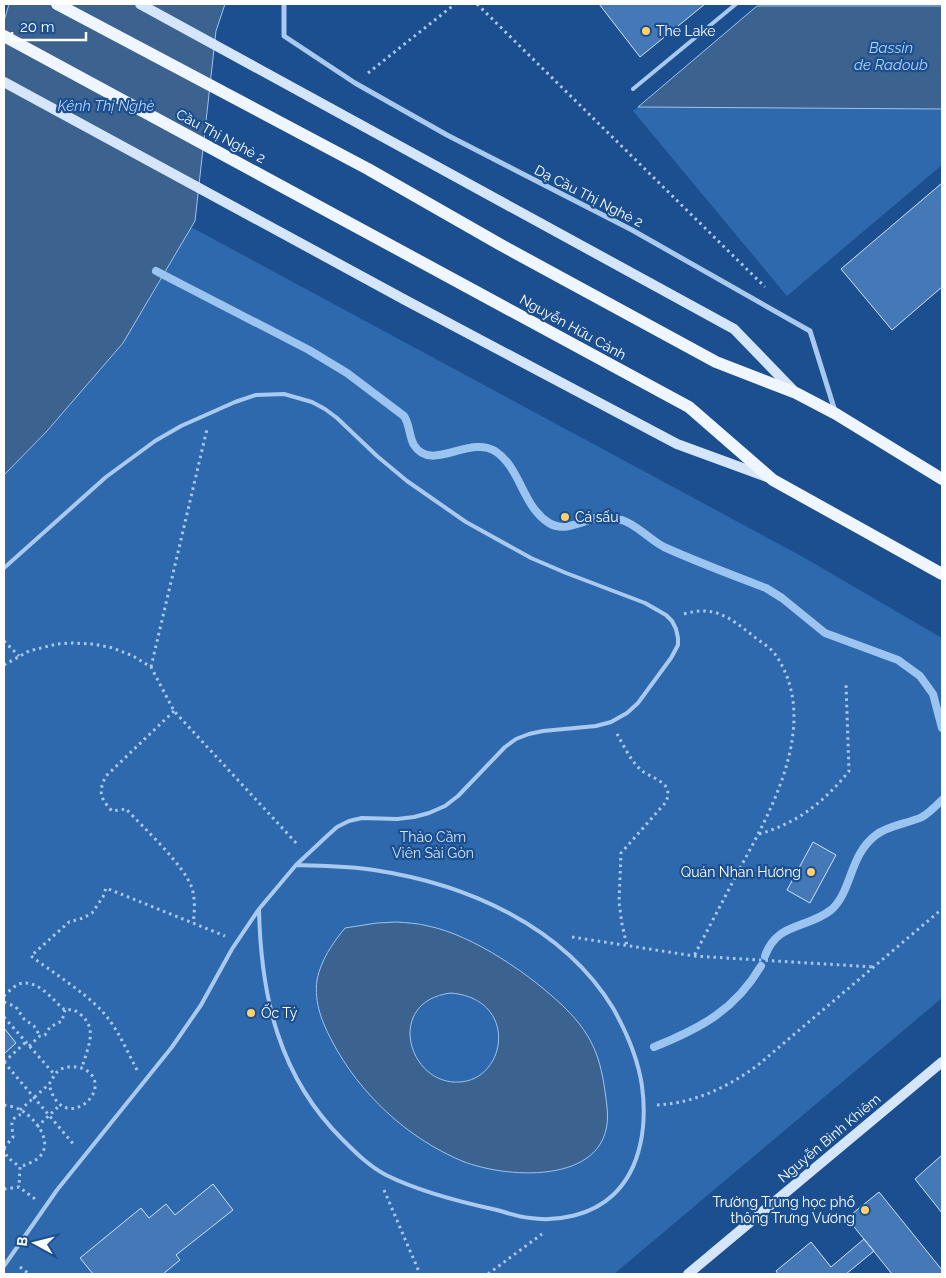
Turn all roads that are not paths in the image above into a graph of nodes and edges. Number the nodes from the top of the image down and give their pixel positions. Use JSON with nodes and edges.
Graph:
{"nodes":[{"id":1,"x":58,"y":4,"type":"edge"},
{"id":2,"x":140,"y":4,"type":"edge"},
{"id":3,"x":284,"y":4,"type":"edge"},
{"id":4,"x":736,"y":4,"type":"edge"},
{"id":5,"x":4,"y":36,"type":"edge"},
{"id":6,"x":4,"y":82,"type":"edge"},
{"id":7,"x":633,"y":89,"type":"dead end"},
{"id":8,"x":345,"y":221,"type":"joint"},
{"id":9,"x":796,"y":393,"type":"junction"},
{"id":10,"x":836,"y":414,"type":"junction"},
{"id":11,"x":942,"y":479,"type":"edge"},
{"id":12,"x":773,"y":480,"type":"junction"},
{"id":13,"x":4,"y":568,"type":"edge"},
{"id":14,"x":942,"y":574,"type":"edge"},
{"id":15,"x":296,"y":865,"type":"junction"},
{"id":16,"x":259,"y":909,"type":"junction"},
{"id":17,"x":942,"y":1062,"type":"edge"},
{"id":18,"x":4,"y":1266,"type":"edge"},
{"id":19,"x":688,"y":1274,"type":"edge"}],
"edges":[{"from":1,"to":9,"type":"main road"},
{"from":2,"to":9,"type":"main road"},
{"from":3,"to":10,"type":"street","name":"Dạ Cầu Thị Nghè 2"},
{"from":4,"to":7,"type":"lane"},
{"from":5,"to":8,"type":"main road","name":"Cầu Thị Nghè 2"},
{"from":6,"to":12,"type":"main road","name":"Nguyễn Hữu Cảnh"},
{"from":8,"to":12,"type":"main road","name":"Nguyễn Hữu Cảnh"},
{"from":9,"to":10,"type":"main road"},
{"from":10,"to":11,"type":"main road"},
{"from":12,"to":14,"type":"main road","name":"Nguyễn Hữu Cảnh"},
{"from":13,"to":15,"type":"lane"},
{"from":15,"to":16,"type":"lane"},
{"from":15,"to":16,"type":"lane"},
{"from":16,"to":18,"type":"lane"},
{"from":17,"to":19,"type":"main road","name":"Nguyễn Bỉnh Khiêm"}]}
